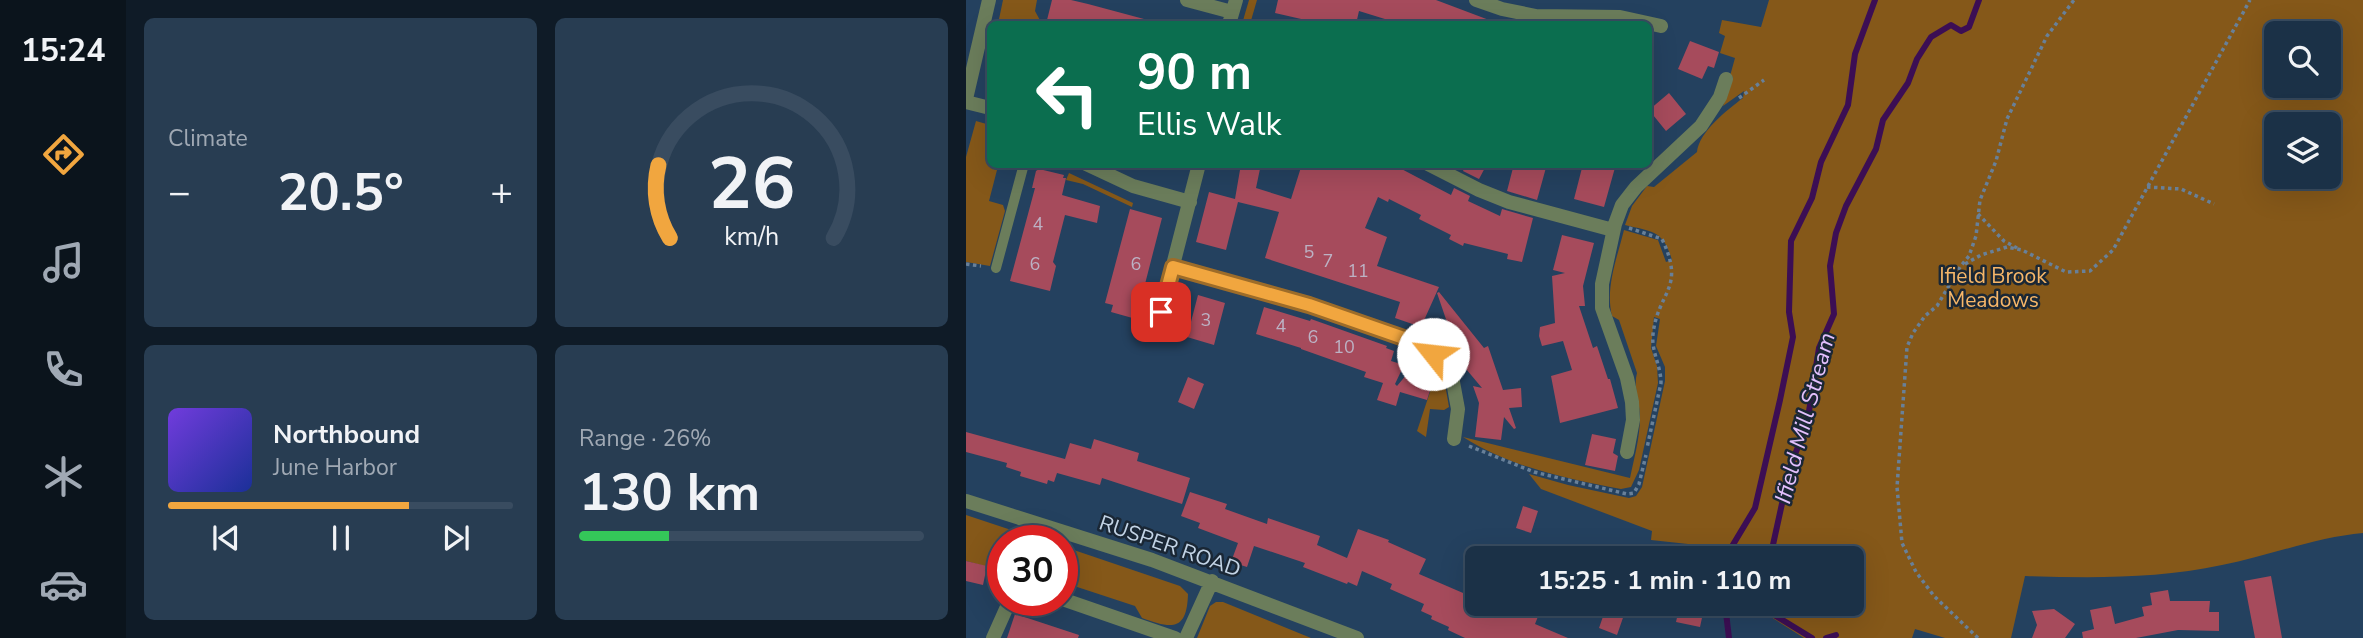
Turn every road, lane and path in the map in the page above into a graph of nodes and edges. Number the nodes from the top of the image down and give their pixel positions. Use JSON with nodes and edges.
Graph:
{"nodes":[{"id":1,"x":989,"y":0,"type":"edge"},
{"id":2,"x":1187,"y":0,"type":"edge"},
{"id":3,"x":1476,"y":0,"type":"edge"},
{"id":4,"x":2074,"y":0,"type":"edge"},
{"id":5,"x":2250,"y":0,"type":"edge"},
{"id":6,"x":1232,"y":12,"type":"edge"},
{"id":7,"x":1638,"y":21,"type":"edge"},
{"id":8,"x":1652,"y":24,"type":"edge"},
{"id":9,"x":1661,"y":26,"type":"dead end"},
{"id":10,"x":1726,"y":79,"type":"dead end"},
{"id":11,"x":966,"y":100,"type":"edge"},
{"id":12,"x":987,"y":107,"type":"edge"},
{"id":13,"x":1023,"y":168,"type":"edge"},
{"id":14,"x":1095,"y":168,"type":"edge"},
{"id":15,"x":1198,"y":168,"type":"edge"},
{"id":16,"x":1436,"y":168,"type":"edge"},
{"id":17,"x":2147,"y":187,"type":"junction"},
{"id":18,"x":1190,"y":202,"type":"junction"},
{"id":19,"x":2214,"y":204,"type":"dead end"},
{"id":20,"x":1978,"y":213,"type":"junction"},
{"id":21,"x":1614,"y":227,"type":"junction"},
{"id":22,"x":2022,"y":250,"type":"junction"},
{"id":23,"x":1173,"y":267,"type":"junction"},
{"id":24,"x":1960,"y":267,"type":"junction"},
{"id":25,"x":996,"y":268,"type":"dead end"},
{"id":26,"x":1155,"y":335,"type":"dead end"},
{"id":27,"x":1454,"y":439,"type":"joint"},
{"id":28,"x":1627,"y":452,"type":"dead end"},
{"id":29,"x":966,"y":501,"type":"edge"},
{"id":30,"x":1212,"y":581,"type":"junction"},
{"id":31,"x":1078,"y":605,"type":"edge"},
{"id":32,"x":1003,"y":616,"type":"edge"},
{"id":33,"x":993,"y":638,"type":"edge"},
{"id":34,"x":1175,"y":638,"type":"edge"},
{"id":35,"x":1186,"y":638,"type":"edge"},
{"id":36,"x":1357,"y":638,"type":"edge"},
{"id":37,"x":1978,"y":638,"type":"edge"}],
"edges":[{"from":1,"to":11,"type":"street"},
{"from":2,"to":6,"type":"street"},
{"from":3,"to":7,"type":"street"},
{"from":4,"to":20,"type":"path"},
{"from":5,"to":17,"type":"path"},
{"from":8,"to":9,"type":"street"},
{"from":10,"to":21,"type":"street"},
{"from":11,"to":12,"type":"street"},
{"from":13,"to":25,"type":"lane"},
{"from":14,"to":18,"type":"street"},
{"from":15,"to":18,"type":"street"},
{"from":16,"to":21,"type":"street"},
{"from":17,"to":19,"type":"path"},
{"from":17,"to":22,"type":"path"},
{"from":18,"to":23,"type":"street"},
{"from":20,"to":22,"type":"path"},
{"from":20,"to":24,"type":"path"},
{"from":21,"to":27,"type":"path"},
{"from":21,"to":28,"type":"street"},
{"from":22,"to":24,"type":"path"},
{"from":23,"to":26,"type":"street"},
{"from":23,"to":27,"type":"street"},
{"from":24,"to":37,"type":"path"},
{"from":29,"to":30,"type":"street","name":"RUSPER ROAD"},
{"from":30,"to":35,"type":"street"},
{"from":30,"to":36,"type":"street","name":"RUSPER ROAD"},
{"from":31,"to":34,"type":"street"},
{"from":32,"to":33,"type":"street"}]}
